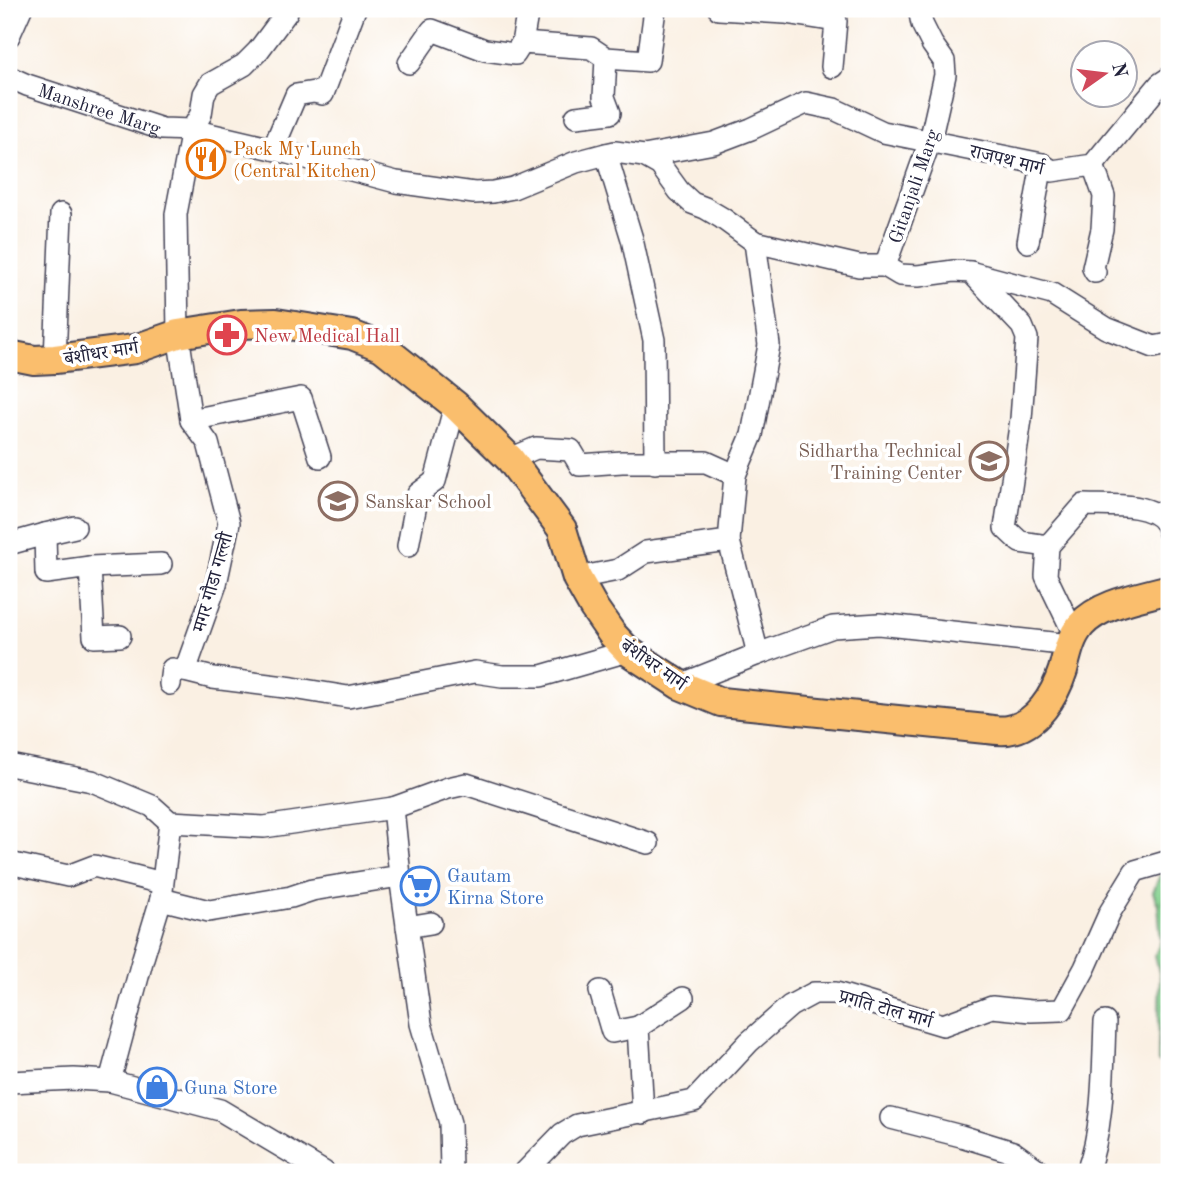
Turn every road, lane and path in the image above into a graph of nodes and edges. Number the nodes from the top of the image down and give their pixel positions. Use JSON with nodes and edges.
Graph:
{"nodes":[{"id":1,"x":21,"y":9,"type":"edge"},
{"id":2,"x":287,"y":9,"type":"edge"},
{"id":3,"x":355,"y":9,"type":"edge"},
{"id":4,"x":527,"y":9,"type":"edge"},
{"id":5,"x":655,"y":9,"type":"edge"},
{"id":6,"x":719,"y":9,"type":"edge"},
{"id":7,"x":919,"y":9,"type":"edge"},
{"id":8,"x":9,"y":36,"type":"edge"},
{"id":9,"x":522,"y":43,"type":"junction"},
{"id":10,"x":606,"y":58,"type":"junction"},
{"id":11,"x":409,"y":63,"type":"dead end"},
{"id":12,"x":832,"y":67,"type":"dead end"},
{"id":13,"x":9,"y":77,"type":"edge"},
{"id":14,"x":1169,"y":78,"type":"edge"},
{"id":15,"x":576,"y":117,"type":"dead end"},
{"id":16,"x":192,"y":130,"type":"junction"},
{"id":17,"x":930,"y":141,"type":"junction"},
{"id":18,"x":273,"y":149,"type":"junction"},
{"id":19,"x":606,"y":154,"type":"junction"},
{"id":20,"x":644,"y":156,"type":"junction"},
{"id":21,"x":1042,"y":164,"type":"junction"},
{"id":22,"x":1093,"y":165,"type":"junction"},
{"id":23,"x":61,"y":214,"type":"dead end"},
{"id":24,"x":1028,"y":242,"type":"dead end"},
{"id":25,"x":755,"y":243,"type":"junction"},
{"id":26,"x":886,"y":266,"type":"junction"},
{"id":27,"x":971,"y":272,"type":"junction"},
{"id":28,"x":1095,"y":272,"type":"dead end"},
{"id":29,"x":178,"y":334,"type":"junction"},
{"id":30,"x":1169,"y":344,"type":"edge"},
{"id":31,"x":9,"y":355,"type":"edge"},
{"id":32,"x":55,"y":359,"type":"junction"},
{"id":33,"x":455,"y":405,"type":"junction"},
{"id":34,"x":191,"y":420,"type":"junction"},
{"id":35,"x":320,"y":457,"type":"dead end"},
{"id":36,"x":510,"y":459,"type":"junction"},
{"id":37,"x":655,"y":463,"type":"junction"},
{"id":38,"x":735,"y":475,"type":"junction"},
{"id":39,"x":75,"y":527,"type":"dead end"},
{"id":40,"x":1169,"y":533,"type":"edge"},
{"id":41,"x":45,"y":534,"type":"junction"},
{"id":42,"x":729,"y":541,"type":"junction"},
{"id":43,"x":9,"y":544,"type":"edge"},
{"id":44,"x":408,"y":546,"type":"dead end"},
{"id":45,"x":1048,"y":546,"type":"junction"},
{"id":46,"x":161,"y":564,"type":"dead end"},
{"id":47,"x":90,"y":568,"type":"junction"},
{"id":48,"x":577,"y":578,"type":"junction"},
{"id":49,"x":1169,"y":589,"type":"edge"},
{"id":50,"x":120,"y":636,"type":"dead end"},
{"id":51,"x":1072,"y":640,"type":"junction"},
{"id":52,"x":628,"y":651,"type":"junction"},
{"id":53,"x":758,"y":654,"type":"junction"},
{"id":54,"x":680,"y":685,"type":"junction"},
{"id":55,"x":9,"y":765,"type":"edge"},
{"id":56,"x":393,"y":808,"type":"junction"},
{"id":57,"x":170,"y":822,"type":"junction"},
{"id":58,"x":648,"y":843,"type":"dead end"},
{"id":59,"x":1169,"y":861,"type":"edge"},
{"id":60,"x":9,"y":863,"type":"edge"},
{"id":61,"x":400,"y":876,"type":"junction"},
{"id":62,"x":161,"y":891,"type":"junction"},
{"id":63,"x":431,"y":923,"type":"dead end"},
{"id":64,"x":407,"y":927,"type":"junction"},
{"id":65,"x":600,"y":991,"type":"dead end"},
{"id":66,"x":683,"y":998,"type":"dead end"},
{"id":67,"x":1105,"y":1022,"type":"dead end"},
{"id":68,"x":638,"y":1027,"type":"junction"},
{"id":69,"x":110,"y":1081,"type":"junction"},
{"id":70,"x":9,"y":1082,"type":"edge"},
{"id":71,"x":643,"y":1113,"type":"junction"},
{"id":72,"x":891,"y":1118,"type":"dead end"},
{"id":73,"x":324,"y":1172,"type":"edge"},
{"id":74,"x":451,"y":1172,"type":"edge"},
{"id":75,"x":525,"y":1172,"type":"edge"},
{"id":76,"x":1041,"y":1172,"type":"edge"},
{"id":77,"x":1087,"y":1172,"type":"edge"}],
"edges":[{"from":1,"to":8,"type":"street"},
{"from":2,"to":16,"type":"street","name":"मगर गौडा गल्ली"},
{"from":3,"to":18,"type":"street"},
{"from":4,"to":9,"type":"street"},
{"from":5,"to":10,"type":"street"},
{"from":6,"to":12,"type":"street"},
{"from":7,"to":17,"type":"street","name":"Gitanjali Marg"},
{"from":9,"to":10,"type":"street"},
{"from":9,"to":11,"type":"street"},
{"from":10,"to":15,"type":"street"},
{"from":13,"to":16,"type":"street","name":"Manshree Marg"},
{"from":14,"to":22,"type":"street"},
{"from":16,"to":18,"type":"street","name":"Manshree Marg"},
{"from":16,"to":29,"type":"street","name":"मगर गौडा गल्ली"},
{"from":17,"to":20,"type":"street","name":"राजपथ मार्ग"},
{"from":17,"to":21,"type":"street","name":"राजपथ मार्ग"},
{"from":17,"to":26,"type":"street","name":"Gitanjali Marg"},
{"from":18,"to":19,"type":"street","name":"Manshree Marg"},
{"from":19,"to":20,"type":"street","name":"राजपथ मार्ग"},
{"from":19,"to":37,"type":"street"},
{"from":20,"to":25,"type":"street"},
{"from":21,"to":22,"type":"street","name":"राजपथ मार्ग"},
{"from":21,"to":24,"type":"street"},
{"from":22,"to":28,"type":"street"},
{"from":23,"to":32,"type":"street"},
{"from":25,"to":26,"type":"street"},
{"from":25,"to":38,"type":"street"},
{"from":26,"to":27,"type":"street","name":"Gitanjali Marg"},
{"from":27,"to":30,"type":"street","name":"Gitanjali Marg"},
{"from":27,"to":45,"type":"street"},
{"from":29,"to":32,"type":"main road","name":"बंशीधर मार्ग"},
{"from":29,"to":33,"type":"main road","name":"बंशीधर मार्ग"},
{"from":29,"to":34,"type":"street","name":"मगर गौडा गल्ली"},
{"from":31,"to":32,"type":"main road","name":"बंशीधर मार्ग"},
{"from":33,"to":36,"type":"main road","name":"बंशीधर मार्ग"},
{"from":33,"to":44,"type":"street"},
{"from":34,"to":35,"type":"street"},
{"from":34,"to":52,"type":"street","name":"मगर गौडा गल्ली"},
{"from":36,"to":37,"type":"street"},
{"from":36,"to":48,"type":"main road","name":"बंशीधर मार्ग"},
{"from":37,"to":38,"type":"street"},
{"from":38,"to":42,"type":"street"},
{"from":39,"to":41,"type":"street"},
{"from":40,"to":45,"type":"street"},
{"from":41,"to":43,"type":"street"},
{"from":41,"to":47,"type":"street"},
{"from":42,"to":48,"type":"street"},
{"from":42,"to":53,"type":"street"},
{"from":45,"to":51,"type":"street"},
{"from":46,"to":47,"type":"street"},
{"from":47,"to":50,"type":"street"},
{"from":48,"to":52,"type":"main road","name":"बंशीधर मार्ग"},
{"from":49,"to":51,"type":"main road"},
{"from":51,"to":53,"type":"street"},
{"from":51,"to":54,"type":"main road","name":"बंशीधर मार्ग"},
{"from":52,"to":54,"type":"main road","name":"बंशीधर मार्ग"},
{"from":53,"to":54,"type":"street"},
{"from":55,"to":57,"type":"street"},
{"from":56,"to":57,"type":"street"},
{"from":56,"to":58,"type":"street"},
{"from":56,"to":61,"type":"street"},
{"from":57,"to":62,"type":"street"},
{"from":59,"to":71,"type":"street","name":"प्रगति टोल मार्ग"},
{"from":60,"to":62,"type":"street"},
{"from":61,"to":62,"type":"street"},
{"from":61,"to":64,"type":"street"},
{"from":62,"to":69,"type":"street"},
{"from":63,"to":64,"type":"street"},
{"from":64,"to":74,"type":"street"},
{"from":65,"to":68,"type":"street"},
{"from":66,"to":68,"type":"street"},
{"from":67,"to":77,"type":"street"},
{"from":68,"to":71,"type":"street"},
{"from":69,"to":70,"type":"street"},
{"from":69,"to":73,"type":"street"},
{"from":71,"to":75,"type":"street","name":"प्रगति टोल मार्ग"},
{"from":72,"to":76,"type":"street"}]}
